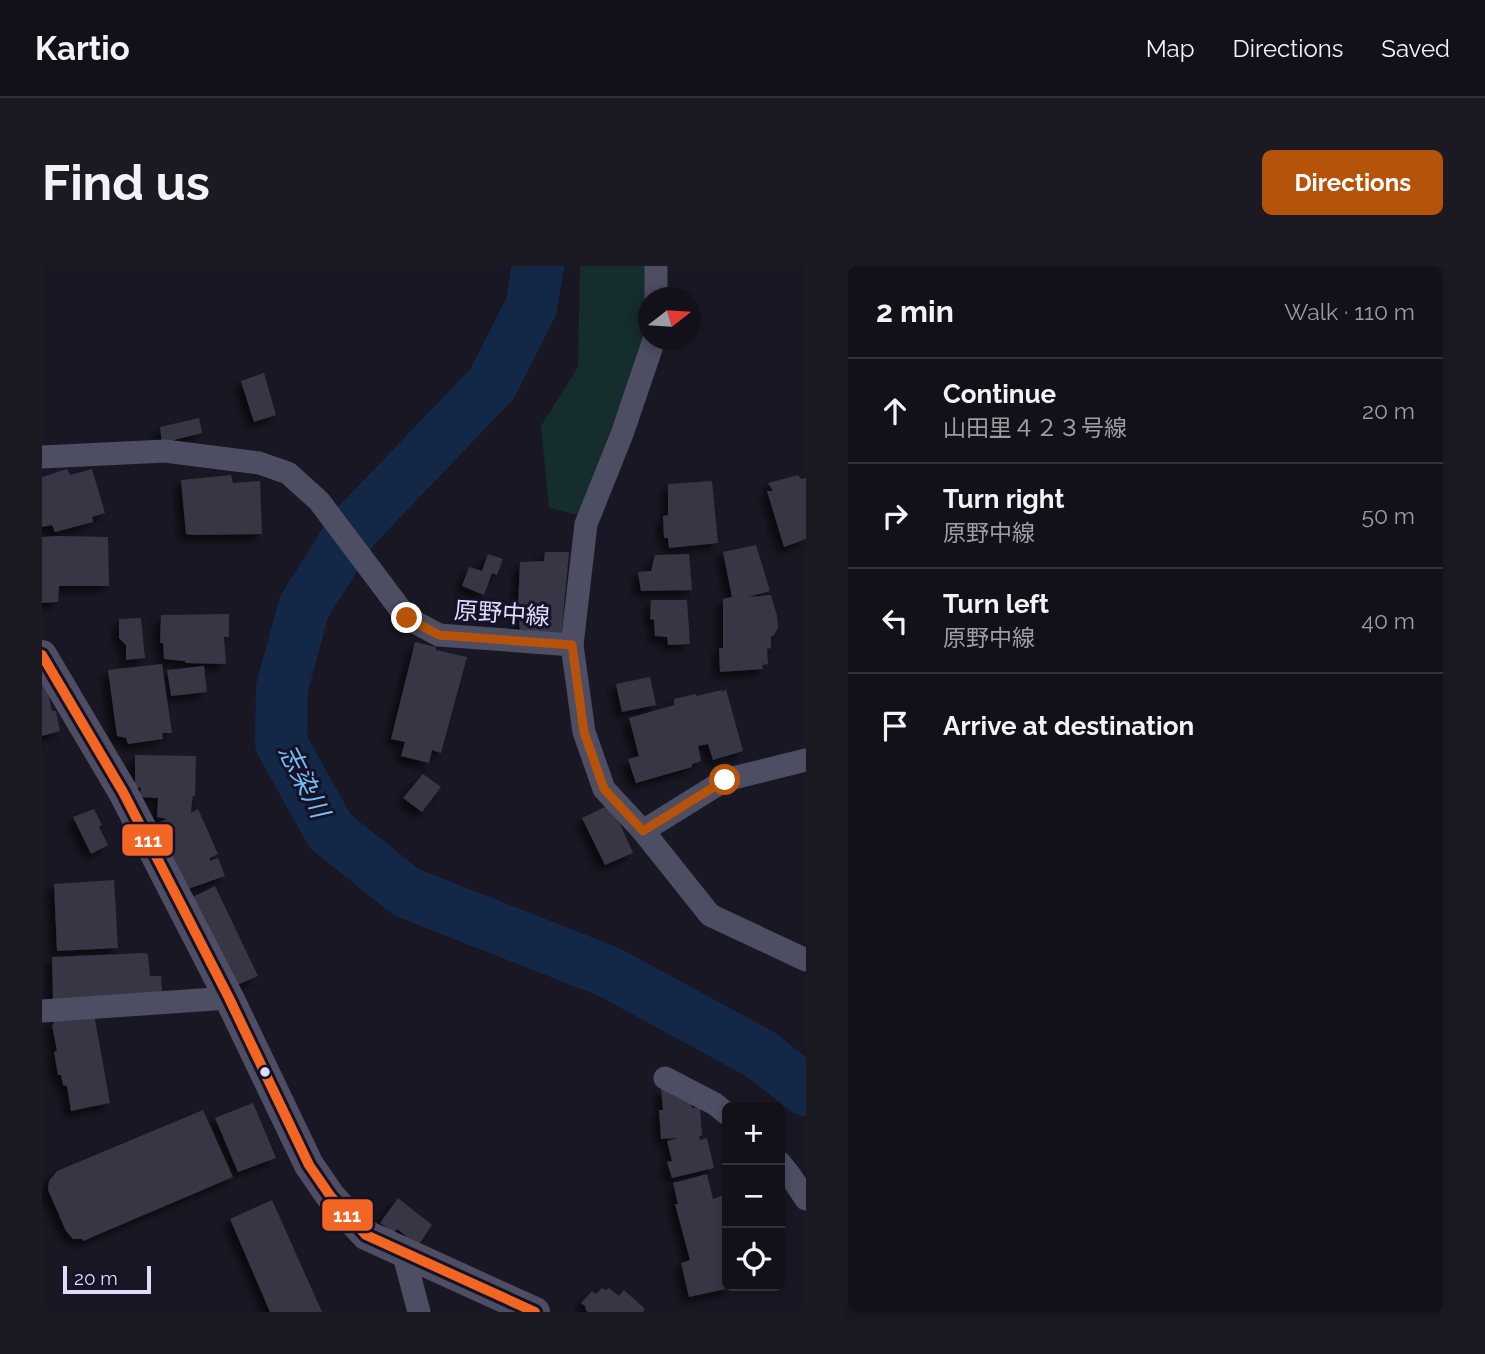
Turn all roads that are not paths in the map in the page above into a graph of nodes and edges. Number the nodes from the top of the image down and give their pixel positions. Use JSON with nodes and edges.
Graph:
{"nodes":[{"id":1,"x":656,"y":266,"type":"edge"},
{"id":2,"x":656,"y":287,"type":"edge"},
{"id":3,"x":651,"y":350,"type":"edge"},
{"id":4,"x":42,"y":457,"type":"edge"},
{"id":5,"x":572,"y":645,"type":"junction"},
{"id":6,"x":42,"y":655,"type":"edge"},
{"id":7,"x":806,"y":760,"type":"edge"},
{"id":8,"x":643,"y":831,"type":"junction"},
{"id":9,"x":806,"y":960,"type":"edge"},
{"id":10,"x":229,"y":998,"type":"junction"},
{"id":11,"x":42,"y":1011,"type":"edge"},
{"id":12,"x":665,"y":1078,"type":"dead end"},
{"id":13,"x":722,"y":1110,"type":"edge"},
{"id":14,"x":782,"y":1165,"type":"edge"},
{"id":15,"x":806,"y":1199,"type":"edge"},
{"id":16,"x":403,"y":1252,"type":"junction"},
{"id":17,"x":419,"y":1312,"type":"edge"},
{"id":18,"x":535,"y":1312,"type":"edge"}],
"edges":[{"from":1,"to":2,"type":"street"},
{"from":3,"to":5,"type":"street"},
{"from":4,"to":5,"type":"street","name":"原野中線"},
{"from":5,"to":8,"type":"street","name":"原野中線"},
{"from":6,"to":10,"type":"street"},
{"from":7,"to":8,"type":"street"},
{"from":8,"to":9,"type":"street","name":"原野中線"},
{"from":10,"to":11,"type":"street"},
{"from":10,"to":16,"type":"street"},
{"from":12,"to":13,"type":"street"},
{"from":14,"to":15,"type":"street"},
{"from":16,"to":17,"type":"street"},
{"from":16,"to":18,"type":"street"}]}
